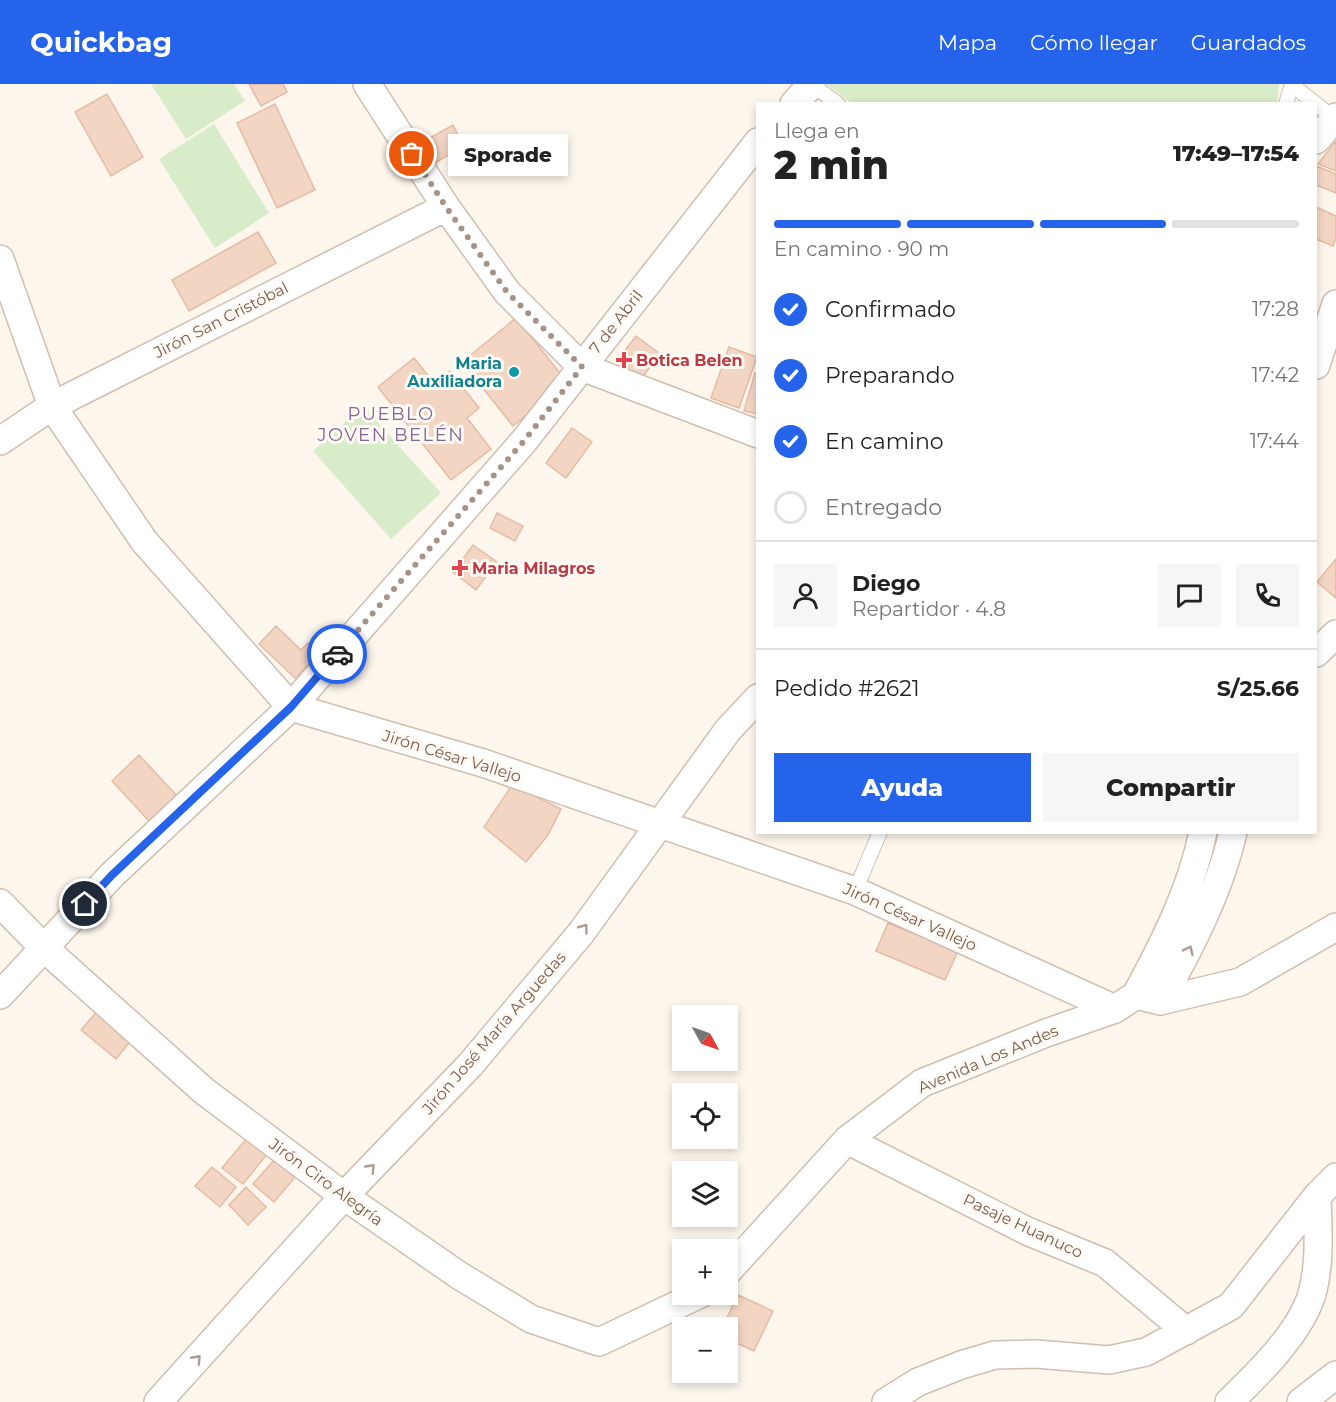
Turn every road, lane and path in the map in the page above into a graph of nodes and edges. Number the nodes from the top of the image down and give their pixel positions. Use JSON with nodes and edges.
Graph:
{"nodes":[{"id":1,"x":367,"y":84,"type":"edge"},
{"id":2,"x":1292,"y":85,"type":"edge"},
{"id":3,"x":805,"y":91,"type":"edge"},
{"id":4,"x":833,"y":102,"type":"edge"},
{"id":5,"x":1287,"y":102,"type":"edge"},
{"id":6,"x":1315,"y":102,"type":"edge"},
{"id":7,"x":1317,"y":104,"type":"edge"},
{"id":8,"x":1335,"y":117,"type":"edge"},
{"id":9,"x":1317,"y":139,"type":"edge"},
{"id":10,"x":756,"y":145,"type":"edge"},
{"id":11,"x":446,"y":207,"type":"junction"},
{"id":12,"x":0,"y":259,"type":"edge"},
{"id":13,"x":1336,"y":304,"type":"edge"},
{"id":14,"x":1317,"y":362,"type":"edge"},
{"id":15,"x":582,"y":367,"type":"junction"},
{"id":16,"x":52,"y":406,"type":"junction"},
{"id":17,"x":756,"y":433,"type":"edge"},
{"id":18,"x":0,"y":441,"type":"edge"},
{"id":19,"x":1336,"y":634,"type":"edge"},
{"id":20,"x":1317,"y":652,"type":"edge"},
{"id":21,"x":756,"y":700,"type":"edge"},
{"id":22,"x":291,"y":707,"type":"junction"},
{"id":23,"x":659,"y":823,"type":"junction"},
{"id":24,"x":879,"y":834,"type":"edge"},
{"id":25,"x":1202,"y":834,"type":"edge"},
{"id":26,"x":1232,"y":834,"type":"edge"},
{"id":27,"x":855,"y":891,"type":"junction"},
{"id":28,"x":0,"y":903,"type":"edge"},
{"id":29,"x":1336,"y":927,"type":"edge"},
{"id":30,"x":43,"y":947,"type":"junction"},
{"id":31,"x":0,"y":995,"type":"edge"},
{"id":32,"x":1137,"y":1002,"type":"junction"},
{"id":33,"x":847,"y":1140,"type":"junction"},
{"id":34,"x":1336,"y":1177,"type":"edge"},
{"id":35,"x":344,"y":1196,"type":"junction"},
{"id":36,"x":1317,"y":1196,"type":"junction"},
{"id":37,"x":738,"y":1261,"type":"edge"},
{"id":38,"x":677,"y":1305,"type":"edge"},
{"id":39,"x":1186,"y":1331,"type":"junction"},
{"id":40,"x":1336,"y":1375,"type":"edge"},
{"id":41,"x":158,"y":1402,"type":"edge"},
{"id":42,"x":886,"y":1402,"type":"edge"},
{"id":43,"x":1229,"y":1402,"type":"edge"},
{"id":44,"x":1301,"y":1402,"type":"edge"}],
"edges":[{"from":1,"to":11,"type":"street"},
{"from":2,"to":5,"type":"lane"},
{"from":2,"to":6,"type":"lane"},
{"from":3,"to":4,"type":"lane"},
{"from":7,"to":8,"type":"lane"},
{"from":8,"to":9,"type":"street"},
{"from":10,"to":15,"type":"street","name":"7 de Abril"},
{"from":11,"to":15,"type":"street"},
{"from":11,"to":16,"type":"street","name":"Jirón San Cristóbal"},
{"from":12,"to":16,"type":"street"},
{"from":13,"to":14,"type":"street"},
{"from":15,"to":17,"type":"street"},
{"from":15,"to":22,"type":"street","name":"7 de Abril"},
{"from":16,"to":18,"type":"street","name":"Jirón San Cristóbal"},
{"from":16,"to":22,"type":"street"},
{"from":19,"to":20,"type":"street"},
{"from":21,"to":23,"type":"street","name":"Jirón José María Arguedas"},
{"from":22,"to":23,"type":"street","name":"Jirón César Vallejo"},
{"from":22,"to":30,"type":"street","name":"7 de Abril"},
{"from":23,"to":27,"type":"street","name":"Jirón César Vallejo"},
{"from":35,"to":23,"type":"street","name":"Jirón José María Arguedas","one_way":true},
{"from":24,"to":27,"type":"lane"},
{"from":25,"to":32,"type":"street"},
{"from":32,"to":26,"type":"street","one_way":true},
{"from":27,"to":32,"type":"street","name":"Jirón César Vallejo"},
{"from":28,"to":30,"type":"street","name":"Jirón Ciro Alegría"},
{"from":29,"to":32,"type":"street","name":"Avenida Los Andes"},
{"from":30,"to":31,"type":"street","name":"7 de Abril"},
{"from":30,"to":35,"type":"street","name":"Jirón Ciro Alegría"},
{"from":32,"to":33,"type":"street","name":"Avenida Los Andes"},
{"from":33,"to":37,"type":"street","name":"Avenida Los Andes"},
{"from":33,"to":39,"type":"street","name":"Pasaje Huanuco"},
{"from":34,"to":36,"type":"street"},
{"from":35,"to":38,"type":"street","name":"Jirón Ciro Alegría"},
{"from":41,"to":35,"type":"street","name":"Jirón José María Arguedas","one_way":true},
{"from":36,"to":39,"type":"street"},
{"from":36,"to":43,"type":"street"},
{"from":39,"to":42,"type":"street"},
{"from":40,"to":44,"type":"street"}]}
